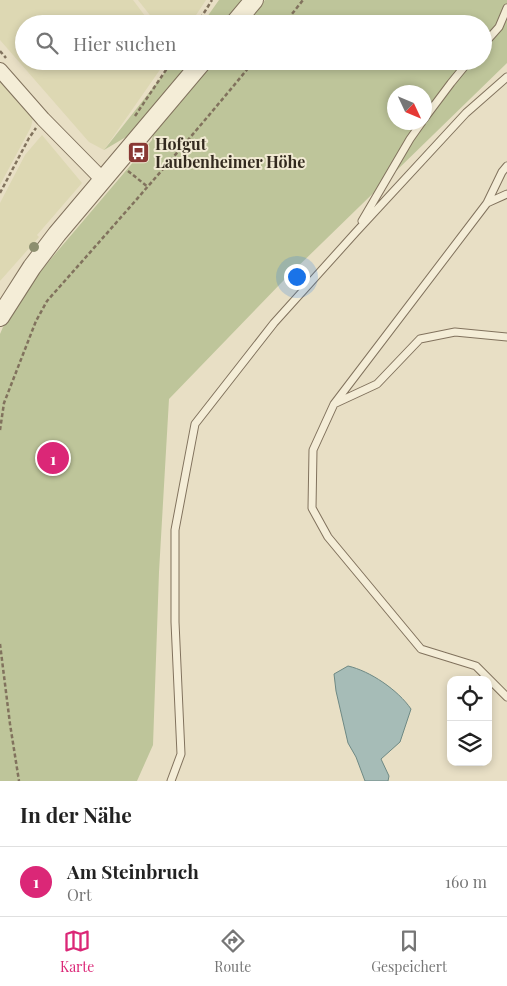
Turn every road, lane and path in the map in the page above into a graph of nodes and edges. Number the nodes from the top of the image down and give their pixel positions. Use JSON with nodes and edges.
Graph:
{"nodes":[{"id":1,"x":212,"y":0,"type":"edge"},
{"id":2,"x":254,"y":0,"type":"edge"},
{"id":3,"x":303,"y":0,"type":"edge"},
{"id":4,"x":507,"y":8,"type":"edge"},
{"id":5,"x":202,"y":15,"type":"edge"},
{"id":6,"x":242,"y":15,"type":"edge"},
{"id":7,"x":291,"y":15,"type":"edge"},
{"id":8,"x":492,"y":35,"type":"edge"},
{"id":9,"x":0,"y":70,"type":"edge"},
{"id":10,"x":166,"y":70,"type":"edge"},
{"id":11,"x":195,"y":70,"type":"edge"},
{"id":12,"x":247,"y":70,"type":"edge"},
{"id":13,"x":461,"y":70,"type":"edge"},
{"id":14,"x":507,"y":77,"type":"edge"},
{"id":15,"x":432,"y":108,"type":"edge"},
{"id":16,"x":135,"y":116,"type":"dead end"},
{"id":17,"x":43,"y":119,"type":"junction"},
{"id":18,"x":416,"y":130,"type":"edge"},
{"id":19,"x":507,"y":166,"type":"edge"},
{"id":20,"x":103,"y":180,"type":"junction"},
{"id":21,"x":0,"y":193,"type":"edge"},
{"id":22,"x":507,"y":194,"type":"edge"},
{"id":23,"x":487,"y":203,"type":"junction"},
{"id":24,"x":356,"y":232,"type":"junction"},
{"id":25,"x":0,"y":317,"type":"edge"},
{"id":26,"x":507,"y":337,"type":"edge"},
{"id":27,"x":334,"y":404,"type":"junction"},
{"id":28,"x":0,"y":430,"type":"edge"},
{"id":29,"x":0,"y":644,"type":"edge"},
{"id":30,"x":507,"y":697,"type":"edge"},
{"id":31,"x":19,"y":781,"type":"edge"},
{"id":32,"x":170,"y":781,"type":"edge"}],
"edges":[{"from":1,"to":5,"type":"path"},
{"from":2,"to":6,"type":"street"},
{"from":3,"to":7,"type":"path"},
{"from":4,"to":8,"type":"lane"},
{"from":9,"to":17,"type":"street"},
{"from":10,"to":16,"type":"path"},
{"from":11,"to":20,"type":"street"},
{"from":12,"to":28,"type":"path"},
{"from":13,"to":15,"type":"lane"},
{"from":14,"to":24,"type":"lane"},
{"from":17,"to":20,"type":"street"},
{"from":17,"to":21,"type":"path"},
{"from":18,"to":24,"type":"lane"},
{"from":19,"to":23,"type":"lane"},
{"from":20,"to":25,"type":"street"},
{"from":22,"to":23,"type":"lane"},
{"from":23,"to":27,"type":"lane"},
{"from":24,"to":32,"type":"lane"},
{"from":26,"to":27,"type":"lane"},
{"from":27,"to":30,"type":"lane"},
{"from":29,"to":31,"type":"path"}]}
